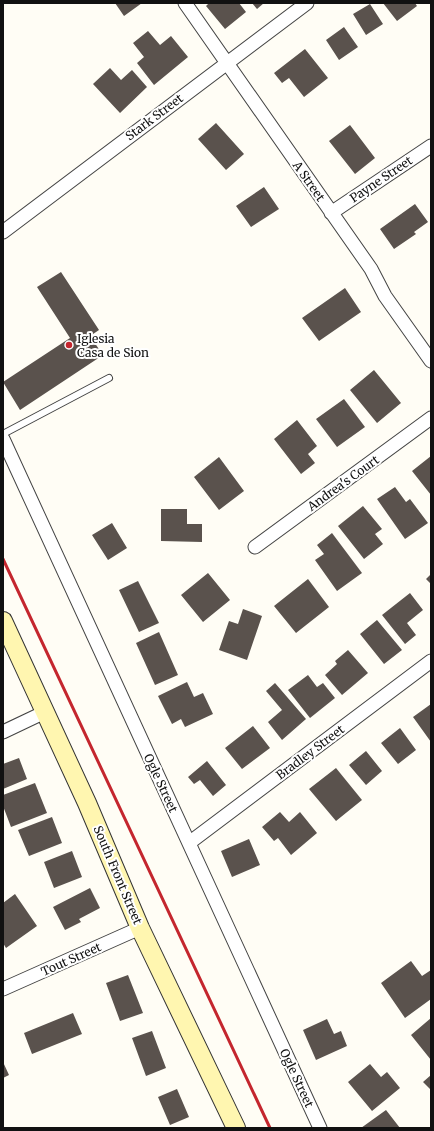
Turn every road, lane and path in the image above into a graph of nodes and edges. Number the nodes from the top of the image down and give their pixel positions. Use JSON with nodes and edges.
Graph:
{"nodes":[{"id":1,"x":185,"y":3,"type":"edge"},
{"id":2,"x":306,"y":3,"type":"edge"},
{"id":3,"x":226,"y":63,"type":"junction"},
{"id":4,"x":431,"y":146,"type":"edge"},
{"id":5,"x":331,"y":212,"type":"junction"},
{"id":6,"x":3,"y":232,"type":"edge"},
{"id":7,"x":431,"y":361,"type":"edge"},
{"id":8,"x":109,"y":378,"type":"dead end"},
{"id":9,"x":431,"y":418,"type":"edge"},
{"id":10,"x":3,"y":434,"type":"edge"},
{"id":11,"x":3,"y":438,"type":"edge"},
{"id":12,"x":255,"y":547,"type":"dead end"},
{"id":13,"x":3,"y":621,"type":"edge"},
{"id":14,"x":431,"y":661,"type":"edge"},
{"id":15,"x":45,"y":712,"type":"junction"},
{"id":16,"x":3,"y":732,"type":"edge"},
{"id":17,"x":189,"y":843,"type":"junction"},
{"id":18,"x":140,"y":928,"type":"junction"},
{"id":19,"x":3,"y":989,"type":"edge"},
{"id":20,"x":236,"y":1128,"type":"edge"},
{"id":21,"x":320,"y":1128,"type":"edge"}],
"edges":[{"from":1,"to":3,"type":"street","name":"A Street"},
{"from":2,"to":3,"type":"street","name":"Stark Street"},
{"from":3,"to":5,"type":"street","name":"A Street"},
{"from":3,"to":6,"type":"street","name":"Stark Street"},
{"from":4,"to":5,"type":"street","name":"Payne Street"},
{"from":5,"to":7,"type":"street","name":"A Street"},
{"from":8,"to":10,"type":"lane"},
{"from":9,"to":12,"type":"street","name":"Andrea's Court"},
{"from":11,"to":17,"type":"street","name":"Ogle Street"},
{"from":13,"to":15,"type":"main road","name":"South Front Street"},
{"from":14,"to":17,"type":"street","name":"Bradley Street"},
{"from":15,"to":16,"type":"street"},
{"from":15,"to":18,"type":"main road","name":"South Front Street"},
{"from":17,"to":21,"type":"street","name":"Ogle Street"},
{"from":18,"to":19,"type":"street","name":"Tout Street"},
{"from":18,"to":20,"type":"main road","name":"South Front Street"}]}
